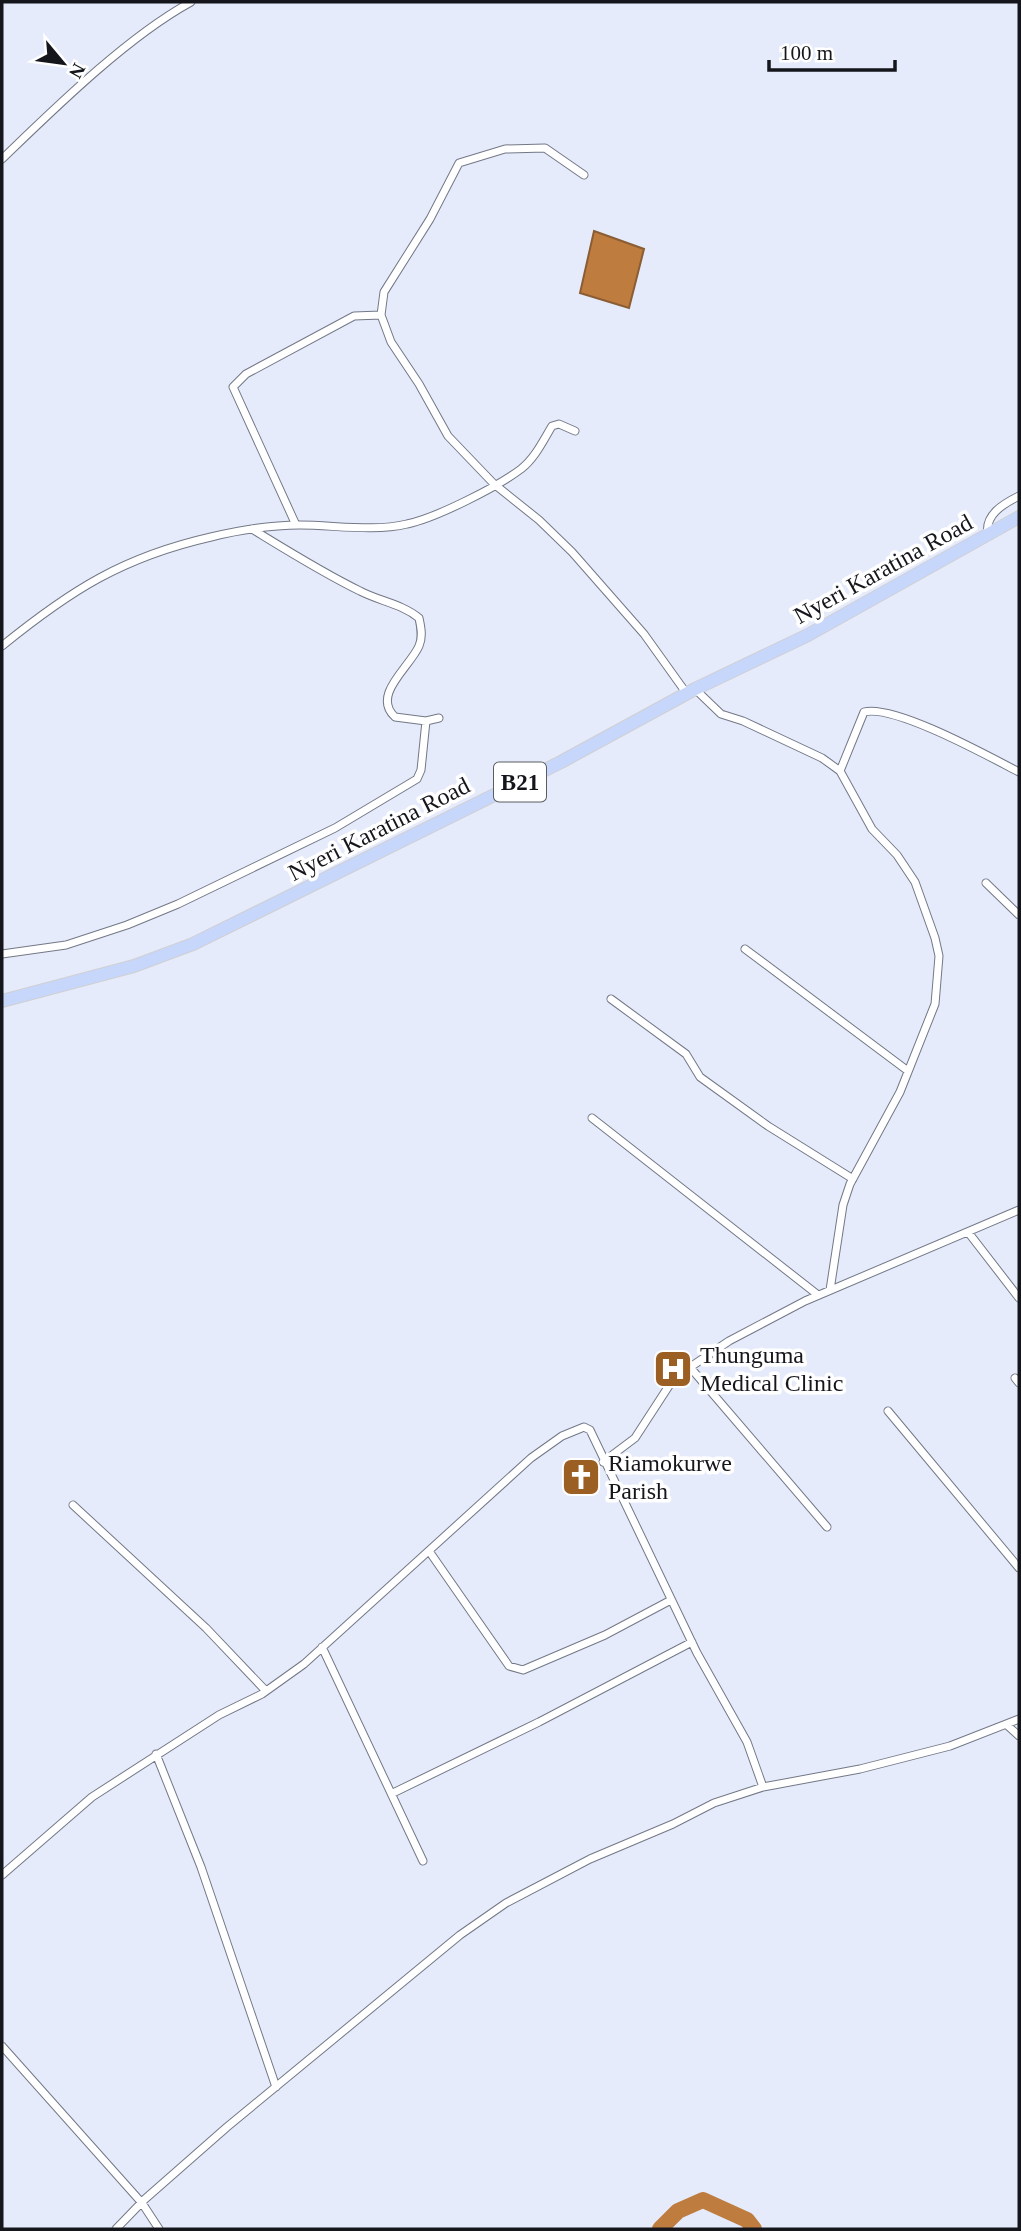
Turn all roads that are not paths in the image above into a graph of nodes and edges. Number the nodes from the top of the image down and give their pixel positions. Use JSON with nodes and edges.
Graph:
{"nodes":[{"id":1,"x":191,"y":2,"type":"edge"},
{"id":2,"x":2,"y":159,"type":"edge"},
{"id":3,"x":584,"y":175,"type":"dead end"},
{"id":4,"x":381,"y":315,"type":"junction"},
{"id":5,"x":575,"y":431,"type":"dead end"},
{"id":6,"x":494,"y":484,"type":"junction"},
{"id":7,"x":1019,"y":496,"type":"edge"},
{"id":8,"x":1019,"y":517,"type":"edge"},
{"id":9,"x":296,"y":525,"type":"junction"},
{"id":10,"x":252,"y":529,"type":"junction"},
{"id":11,"x":988,"y":536,"type":"junction"},
{"id":12,"x":2,"y":646,"type":"edge"},
{"id":13,"x":691,"y":692,"type":"junction"},
{"id":14,"x":439,"y":718,"type":"dead end"},
{"id":15,"x":426,"y":721,"type":"junction"},
{"id":16,"x":840,"y":771,"type":"junction"},
{"id":17,"x":1019,"y":772,"type":"edge"},
{"id":18,"x":986,"y":883,"type":"dead end"},
{"id":19,"x":1019,"y":915,"type":"edge"},
{"id":20,"x":745,"y":949,"type":"dead end"},
{"id":21,"x":2,"y":954,"type":"edge"},
{"id":22,"x":611,"y":999,"type":"dead end"},
{"id":23,"x":2,"y":1001,"type":"edge"},
{"id":24,"x":908,"y":1071,"type":"junction"},
{"id":25,"x":592,"y":1118,"type":"dead end"},
{"id":26,"x":853,"y":1179,"type":"junction"},
{"id":27,"x":1019,"y":1210,"type":"edge"},
{"id":28,"x":968,"y":1232,"type":"junction"},
{"id":29,"x":830,"y":1290,"type":"junction"},
{"id":30,"x":818,"y":1295,"type":"junction"},
{"id":31,"x":1019,"y":1298,"type":"edge"},
{"id":32,"x":689,"y":1366,"type":"junction"},
{"id":33,"x":888,"y":1411,"type":"dead end"},
{"id":34,"x":603,"y":1462,"type":"junction"},
{"id":35,"x":73,"y":1505,"type":"dead end"},
{"id":36,"x":827,"y":1527,"type":"dead end"},
{"id":37,"x":429,"y":1552,"type":"junction"},
{"id":38,"x":1019,"y":1568,"type":"edge"},
{"id":39,"x":671,"y":1600,"type":"junction"},
{"id":40,"x":692,"y":1642,"type":"junction"},
{"id":41,"x":322,"y":1647,"type":"junction"},
{"id":42,"x":266,"y":1690,"type":"junction"},
{"id":43,"x":1019,"y":1719,"type":"edge"},
{"id":44,"x":1008,"y":1726,"type":"junction"},
{"id":45,"x":1019,"y":1736,"type":"edge"},
{"id":46,"x":156,"y":1754,"type":"junction"},
{"id":47,"x":763,"y":1787,"type":"junction"},
{"id":48,"x":393,"y":1793,"type":"junction"},
{"id":49,"x":423,"y":1861,"type":"dead end"},
{"id":50,"x":2,"y":1875,"type":"edge"},
{"id":51,"x":2,"y":2046,"type":"edge"},
{"id":52,"x":276,"y":2087,"type":"junction"},
{"id":53,"x":142,"y":2203,"type":"junction"},
{"id":54,"x":116,"y":2229,"type":"edge"},
{"id":55,"x":159,"y":2229,"type":"edge"}],
"edges":[{"from":1,"to":2,"type":"street"},
{"from":3,"to":4,"type":"street"},
{"from":4,"to":6,"type":"street"},
{"from":4,"to":9,"type":"street"},
{"from":5,"to":6,"type":"street"},
{"from":6,"to":9,"type":"street"},
{"from":6,"to":13,"type":"street"},
{"from":7,"to":11,"type":"street"},
{"from":8,"to":11,"type":"highway","name":"Nyeri Karatina Road","number":"B21"},
{"from":9,"to":10,"type":"street"},
{"from":10,"to":12,"type":"street"},
{"from":10,"to":15,"type":"street"},
{"from":11,"to":13,"type":"highway","name":"Nyeri Karatina Road","number":"B21"},
{"from":13,"to":16,"type":"street"},
{"from":13,"to":23,"type":"highway","name":"Nyeri Karatina Road","number":"B21"},
{"from":14,"to":15,"type":"street"},
{"from":15,"to":21,"type":"street"},
{"from":16,"to":17,"type":"street"},
{"from":16,"to":24,"type":"street"},
{"from":18,"to":19,"type":"street"},
{"from":20,"to":24,"type":"street"},
{"from":22,"to":26,"type":"street"},
{"from":24,"to":26,"type":"street"},
{"from":25,"to":30,"type":"street"},
{"from":26,"to":29,"type":"street"},
{"from":27,"to":28,"type":"street"},
{"from":28,"to":29,"type":"street"},
{"from":28,"to":31,"type":"street"},
{"from":29,"to":30,"type":"street"},
{"from":30,"to":32,"type":"street"},
{"from":32,"to":34,"type":"street"},
{"from":32,"to":36,"type":"street"},
{"from":33,"to":38,"type":"street"},
{"from":34,"to":37,"type":"street"},
{"from":34,"to":39,"type":"street"},
{"from":35,"to":42,"type":"street"},
{"from":37,"to":39,"type":"street"},
{"from":37,"to":41,"type":"street"},
{"from":39,"to":40,"type":"street"},
{"from":40,"to":47,"type":"street"},
{"from":40,"to":48,"type":"street"},
{"from":41,"to":42,"type":"street"},
{"from":41,"to":48,"type":"street"},
{"from":42,"to":46,"type":"street"},
{"from":43,"to":44,"type":"street"},
{"from":44,"to":45,"type":"street"},
{"from":44,"to":47,"type":"street"},
{"from":46,"to":50,"type":"street"},
{"from":46,"to":52,"type":"street"},
{"from":47,"to":52,"type":"street"},
{"from":48,"to":49,"type":"street"},
{"from":51,"to":53,"type":"street"},
{"from":52,"to":53,"type":"street"},
{"from":53,"to":54,"type":"street"},
{"from":53,"to":55,"type":"street"}]}
